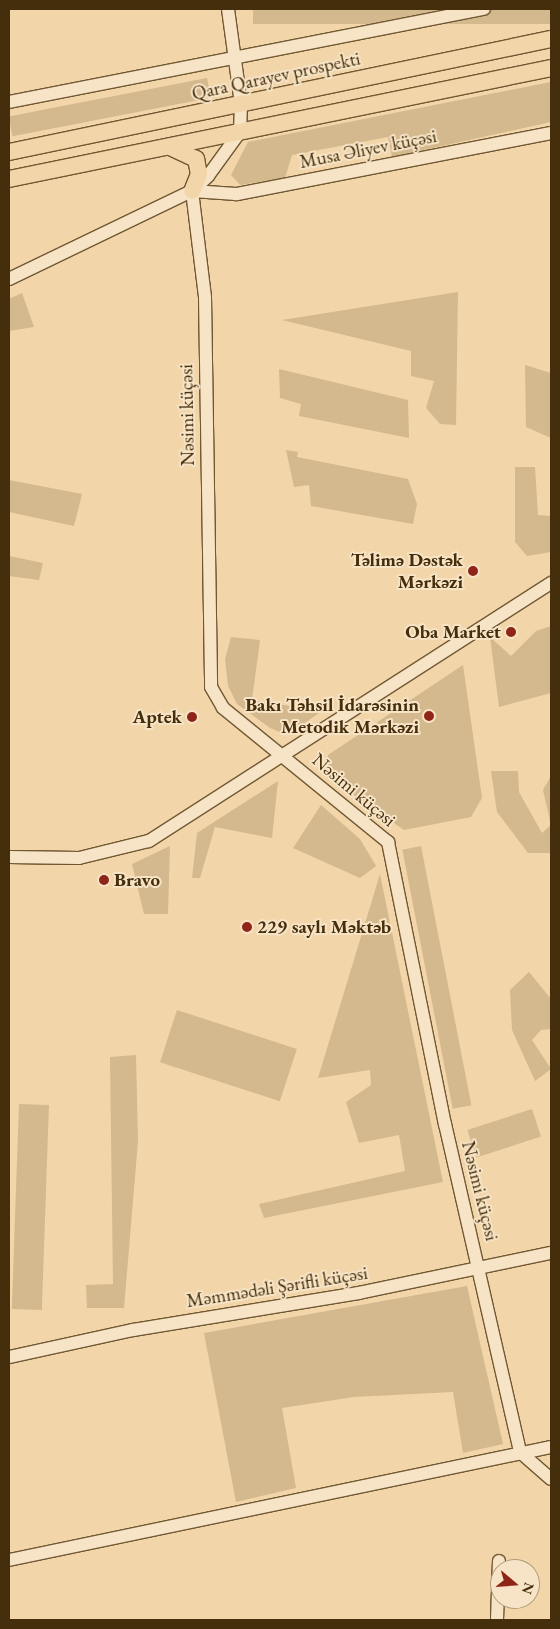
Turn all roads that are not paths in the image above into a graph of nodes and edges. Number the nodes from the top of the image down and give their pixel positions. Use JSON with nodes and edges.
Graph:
{"nodes":[{"id":1,"x":228,"y":9,"type":"edge"},
{"id":2,"x":484,"y":9,"type":"edge"},
{"id":3,"x":551,"y":39,"type":"edge"},
{"id":4,"x":236,"y":57,"type":"junction"},
{"id":5,"x":551,"y":68,"type":"edge"},
{"id":6,"x":9,"y":102,"type":"edge"},
{"id":7,"x":241,"y":104,"type":"junction"},
{"id":8,"x":240,"y":132,"type":"junction"},
{"id":9,"x":551,"y":133,"type":"edge"},
{"id":10,"x":155,"y":147,"type":"junction"},
{"id":11,"x":9,"y":152,"type":"edge"},
{"id":12,"x":9,"y":179,"type":"edge"},
{"id":13,"x":192,"y":191,"type":"junction"},
{"id":14,"x":9,"y":279,"type":"edge"},
{"id":15,"x":551,"y":583,"type":"edge"},
{"id":16,"x":284,"y":757,"type":"junction"},
{"id":17,"x":9,"y":857,"type":"edge"},
{"id":18,"x":551,"y":1253,"type":"edge"},
{"id":19,"x":480,"y":1268,"type":"junction"},
{"id":20,"x":9,"y":1357,"type":"edge"},
{"id":21,"x":551,"y":1447,"type":"edge"},
{"id":22,"x":520,"y":1452,"type":"junction"},
{"id":23,"x":551,"y":1479,"type":"edge"},
{"id":24,"x":9,"y":1560,"type":"edge"}],
"edges":[{"from":1,"to":4,"type":"street"},
{"from":2,"to":4,"type":"street"},
{"from":3,"to":7,"type":"main road","name":"Qara Qarayev prospekti"},
{"from":4,"to":6,"type":"street"},
{"from":4,"to":7,"type":"street"},
{"from":5,"to":8,"type":"main road"},
{"from":7,"to":8,"type":"street"},
{"from":7,"to":11,"type":"main road","name":"Qara Qarayev prospekti"},
{"from":8,"to":10,"type":"main road"},
{"from":8,"to":13,"type":"street","name":"Musa Əliyev küçəsi"},
{"from":9,"to":13,"type":"street","name":"Musa Əliyev küçəsi"},
{"from":10,"to":12,"type":"main road"},
{"from":10,"to":13,"type":"main road"},
{"from":13,"to":14,"type":"street","name":"Musa Əliyev küçəsi"},
{"from":13,"to":16,"type":"street","name":"Nəsimi küçəsi"},
{"from":15,"to":16,"type":"street"},
{"from":16,"to":17,"type":"street"},
{"from":16,"to":19,"type":"street","name":"Nəsimi küçəsi"},
{"from":18,"to":19,"type":"street","name":"Məmmədəli Şərifli küçəsi"},
{"from":19,"to":20,"type":"street","name":"Məmmədəli Şərifli küçəsi"},
{"from":19,"to":22,"type":"street","name":"Nəsimi küçəsi"},
{"from":21,"to":22,"type":"street"},
{"from":22,"to":23,"type":"street"},
{"from":22,"to":24,"type":"street"}]}
